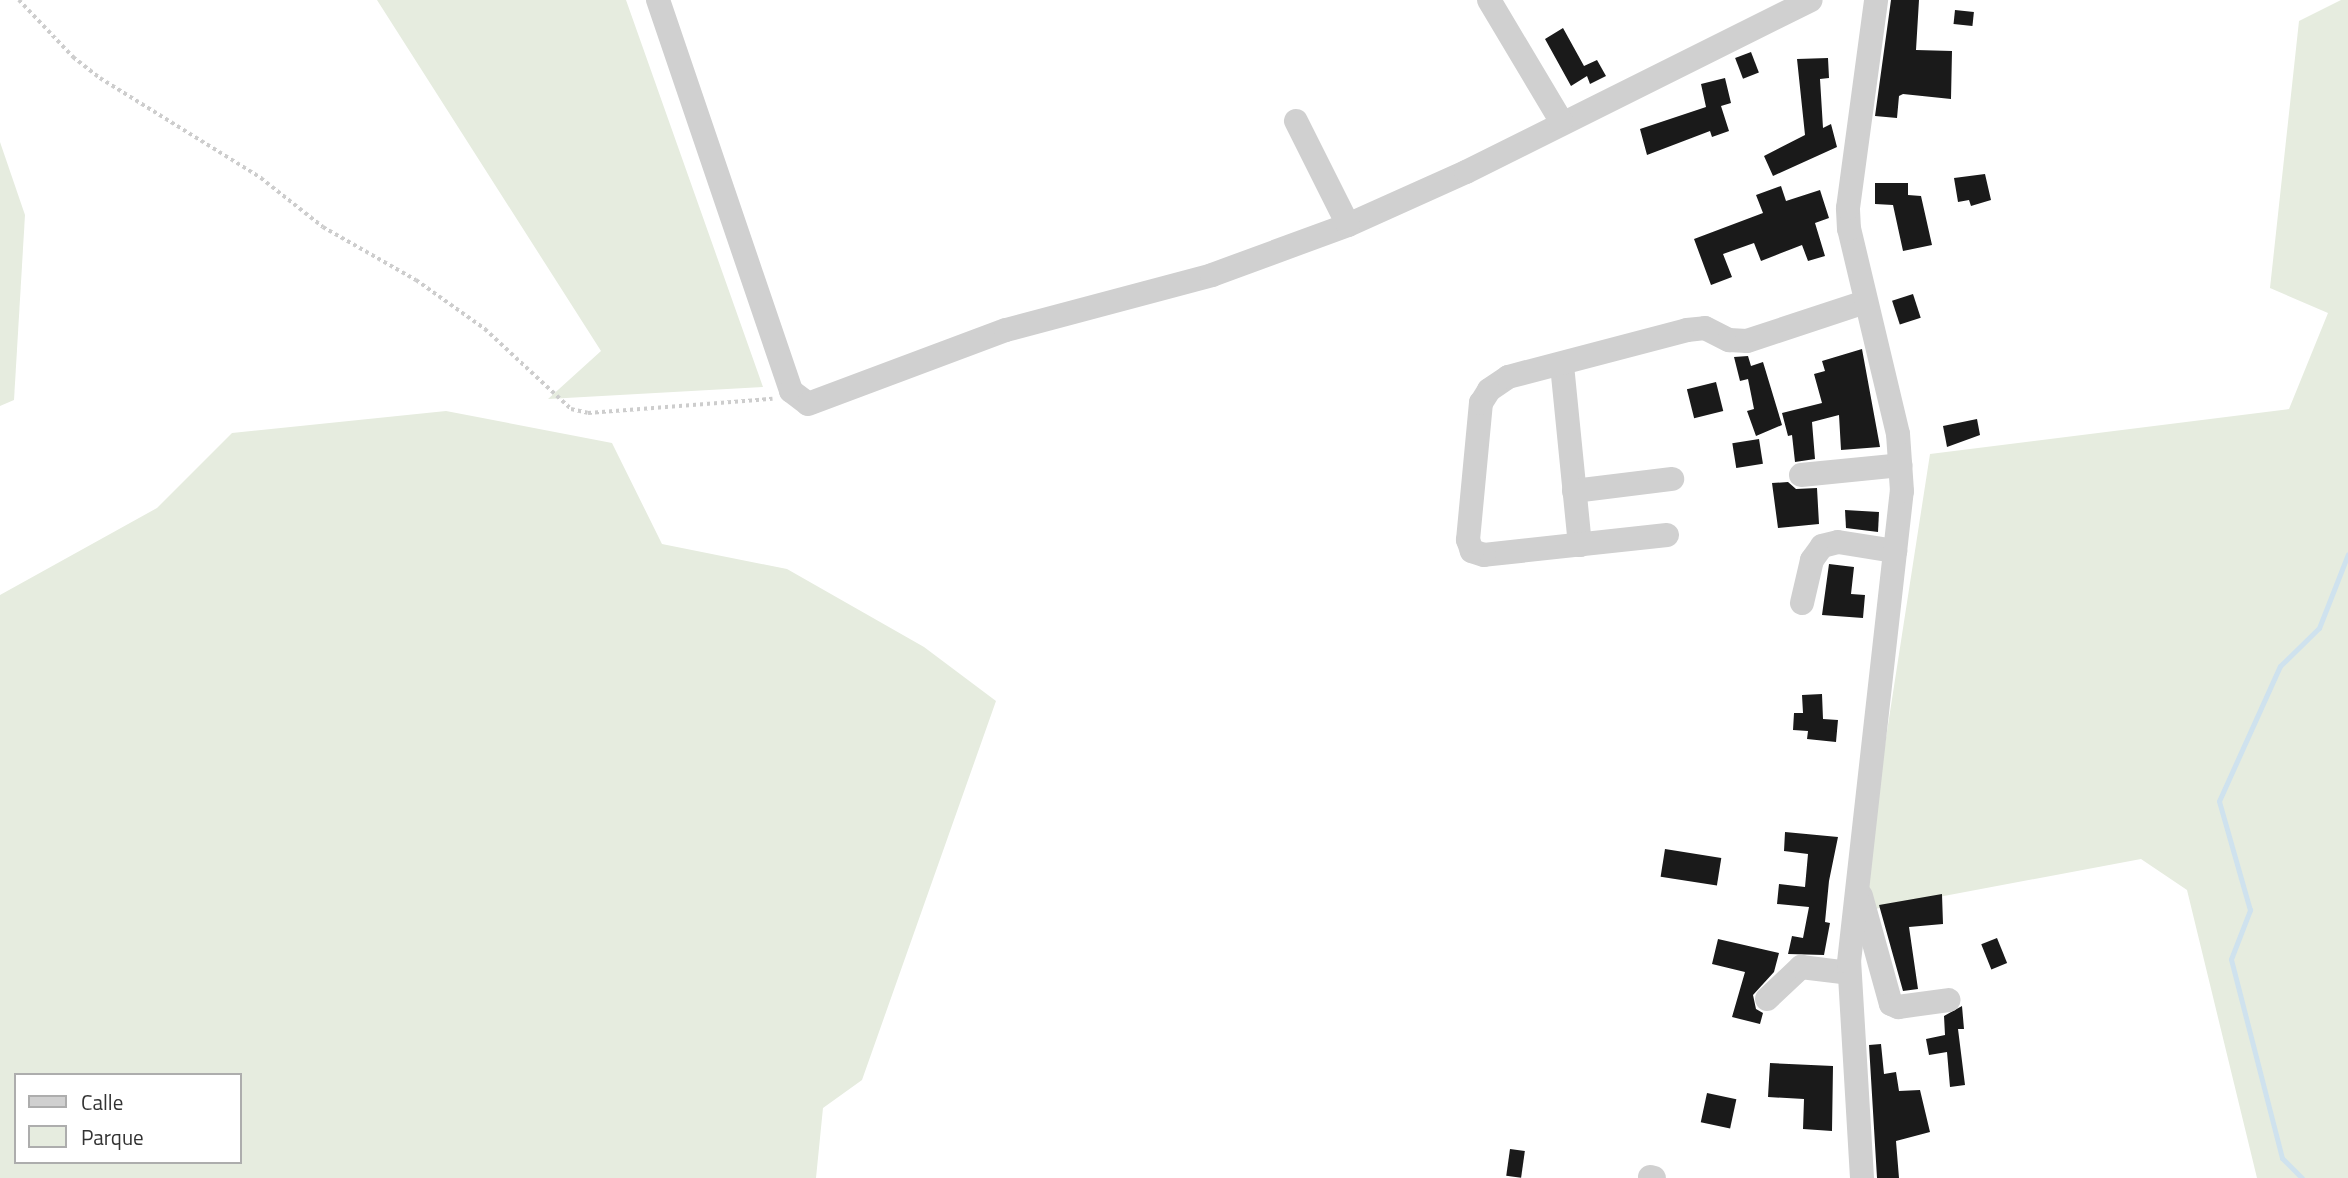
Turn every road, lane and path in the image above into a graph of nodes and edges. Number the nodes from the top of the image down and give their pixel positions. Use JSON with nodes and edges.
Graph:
{"nodes":[{"id":1,"x":19,"y":0,"type":"edge"},
{"id":2,"x":658,"y":0,"type":"edge"},
{"id":3,"x":1489,"y":0,"type":"edge"},
{"id":4,"x":1811,"y":0,"type":"edge"},
{"id":5,"x":1876,"y":0,"type":"edge"},
{"id":6,"x":1296,"y":121,"type":"dead end"},
{"id":7,"x":1561,"y":121,"type":"junction"},
{"id":8,"x":1348,"y":225,"type":"junction"},
{"id":9,"x":1865,"y":302,"type":"junction"},
{"id":10,"x":1562,"y":365,"type":"junction"},
{"id":11,"x":795,"y":398,"type":"junction"},
{"id":12,"x":1901,"y":465,"type":"junction"},
{"id":13,"x":1801,"y":475,"type":"dead end"},
{"id":14,"x":1672,"y":480,"type":"dead end"},
{"id":15,"x":1574,"y":491,"type":"junction"},
{"id":16,"x":1667,"y":535,"type":"dead end"},
{"id":17,"x":1580,"y":545,"type":"junction"},
{"id":18,"x":1895,"y":551,"type":"junction"},
{"id":19,"x":1802,"y":604,"type":"dead end"},
{"id":20,"x":1857,"y":882,"type":"junction"},
{"id":21,"x":1849,"y":973,"type":"junction"},
{"id":22,"x":1767,"y":999,"type":"dead end"},
{"id":23,"x":1948,"y":1000,"type":"dead end"},
{"id":24,"x":1862,"y":1178,"type":"edge"}],
"edges":[{"from":1,"to":11,"type":"path"},
{"from":2,"to":11,"type":"street"},
{"from":3,"to":7,"type":"street"},
{"from":4,"to":7,"type":"street"},
{"from":5,"to":9,"type":"street"},
{"from":6,"to":8,"type":"street"},
{"from":7,"to":8,"type":"street"},
{"from":8,"to":11,"type":"street"},
{"from":9,"to":10,"type":"street"},
{"from":9,"to":12,"type":"street"},
{"from":10,"to":15,"type":"street"},
{"from":10,"to":17,"type":"street"},
{"from":12,"to":13,"type":"street"},
{"from":12,"to":18,"type":"street"},
{"from":14,"to":15,"type":"street"},
{"from":15,"to":17,"type":"street"},
{"from":16,"to":17,"type":"street"},
{"from":18,"to":19,"type":"street"},
{"from":18,"to":20,"type":"street"},
{"from":20,"to":21,"type":"street"},
{"from":20,"to":23,"type":"street"},
{"from":21,"to":22,"type":"street"},
{"from":21,"to":24,"type":"street"}]}
